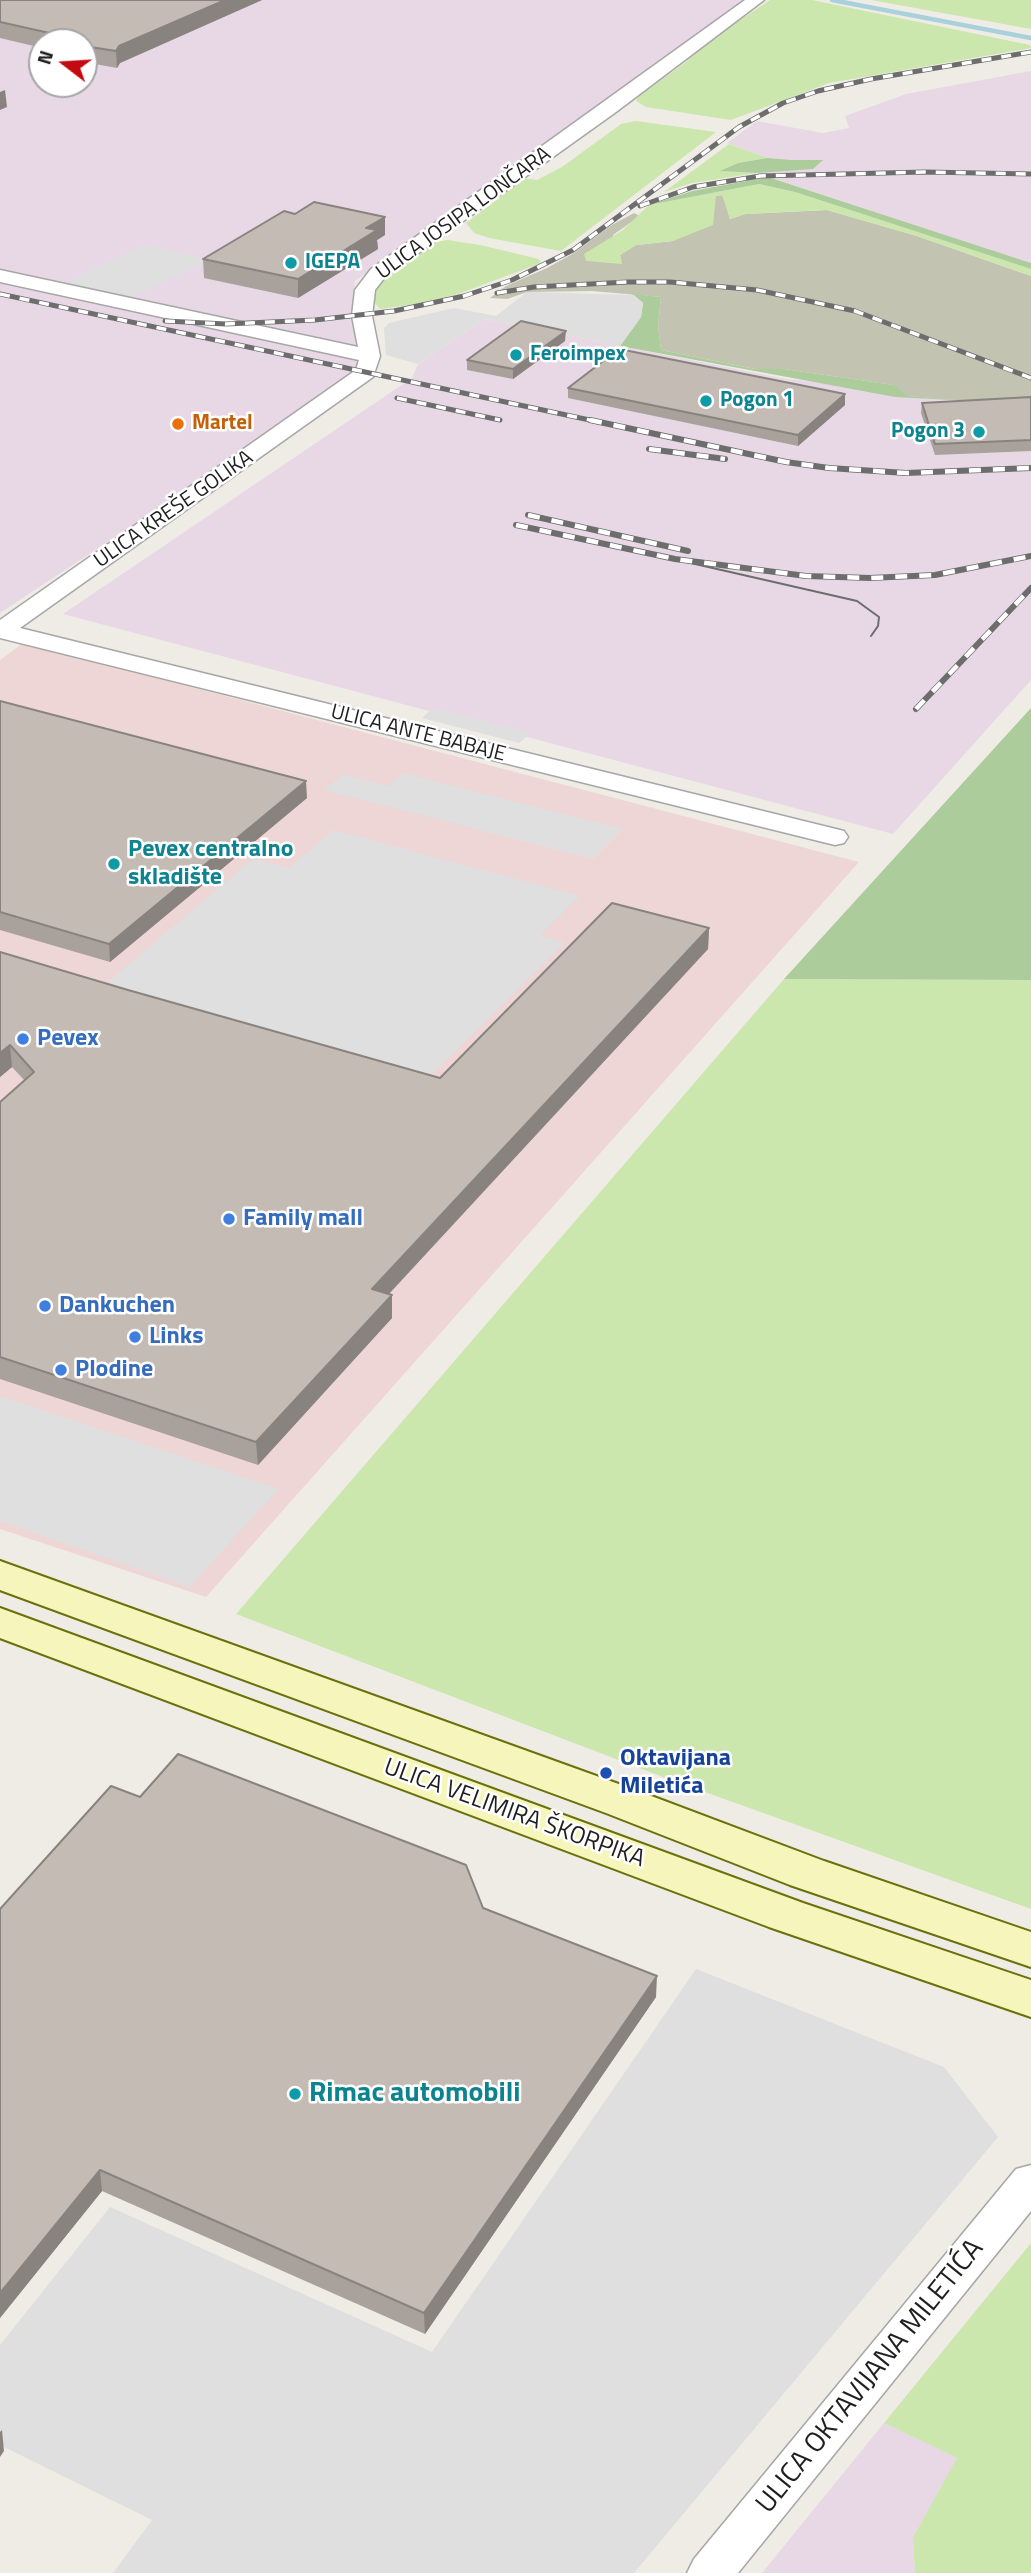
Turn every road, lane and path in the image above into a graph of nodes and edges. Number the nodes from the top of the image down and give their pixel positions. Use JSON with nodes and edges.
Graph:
{"nodes":[{"id":1,"x":756,"y":0,"type":"edge"},
{"id":2,"x":0,"y":276,"type":"edge"},
{"id":3,"x":370,"y":356,"type":"junction"},
{"id":4,"x":1,"y":631,"type":"edge"},
{"id":5,"x":835,"y":837,"type":"dead end"},
{"id":6,"x":0,"y":1575,"type":"edge"},
{"id":7,"x":0,"y":1622,"type":"edge"},
{"id":8,"x":1031,"y":1950,"type":"edge"},
{"id":9,"x":1031,"y":1999,"type":"edge"},
{"id":10,"x":1031,"y":2180,"type":"edge"},
{"id":11,"x":710,"y":2573,"type":"edge"}],
"edges":[{"from":1,"to":3,"type":"street","name":"ULICA JOSIPA LONČARA"},
{"from":2,"to":3,"type":"street"},
{"from":3,"to":4,"type":"street","name":"ULICA KREŠE GOLIKA"},
{"from":4,"to":5,"type":"street","name":"ULICA ANTE BABAJE"},
{"from":6,"to":8,"type":"main road","name":"ULICA VELIMIRA ŠKORPIKA"},
{"from":7,"to":9,"type":"main road","name":"ULICA VELIMIRA ŠKORPIKA"},
{"from":10,"to":11,"type":"street","name":"ULICA OKTAVIJANA MILETIĆA"}]}
